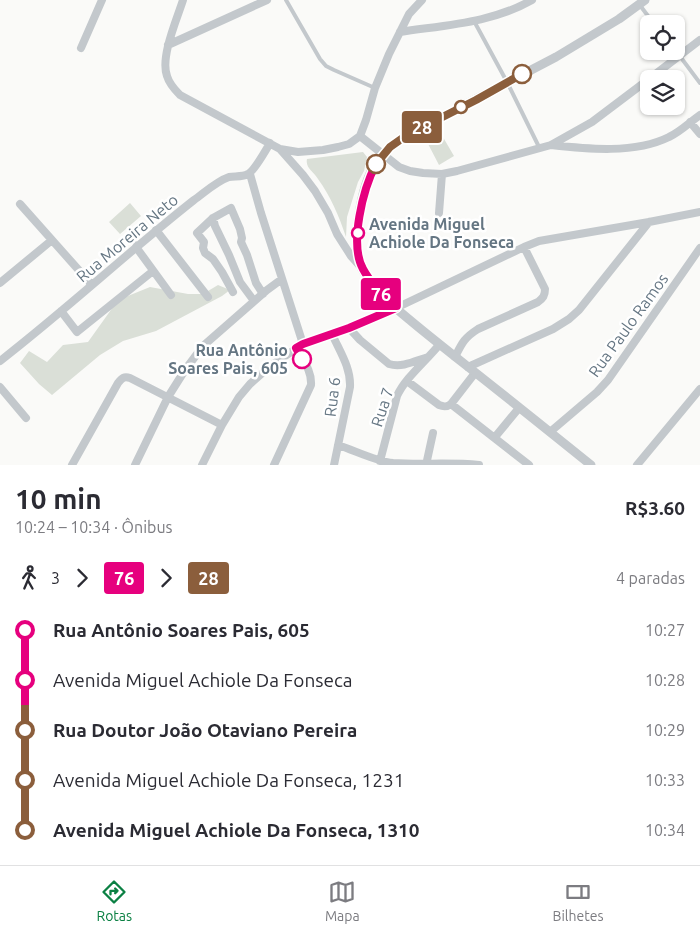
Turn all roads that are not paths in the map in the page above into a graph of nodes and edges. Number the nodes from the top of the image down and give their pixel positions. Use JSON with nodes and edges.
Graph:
{"nodes":[{"id":1,"x":102,"y":0,"type":"edge"},
{"id":2,"x":184,"y":0,"type":"edge"},
{"id":3,"x":266,"y":0,"type":"edge"},
{"id":4,"x":286,"y":0,"type":"edge"},
{"id":5,"x":422,"y":0,"type":"edge"},
{"id":6,"x":532,"y":0,"type":"edge"},
{"id":7,"x":642,"y":1,"type":"edge"},
{"id":8,"x":649,"y":15,"type":"edge"},
{"id":9,"x":474,"y":22,"type":"junction"},
{"id":10,"x":400,"y":32,"type":"junction"},
{"id":11,"x":700,"y":40,"type":"edge"},
{"id":12,"x":168,"y":45,"type":"junction"},
{"id":13,"x":81,"y":48,"type":"dead end"},
{"id":14,"x":685,"y":49,"type":"edge"},
{"id":15,"x":670,"y":60,"type":"edge"},
{"id":16,"x":683,"y":60,"type":"edge"},
{"id":17,"x":659,"y":70,"type":"edge"},
{"id":18,"x":507,"y":82,"type":"junction"},
{"id":19,"x":700,"y":83,"type":"edge"},
{"id":20,"x":640,"y":86,"type":"edge"},
{"id":21,"x":375,"y":88,"type":"junction"},
{"id":22,"x":700,"y":115,"type":"edge"},
{"id":23,"x":690,"y":122,"type":"junction"},
{"id":24,"x":700,"y":134,"type":"edge"},
{"id":25,"x":360,"y":136,"type":"junction"},
{"id":26,"x":270,"y":143,"type":"junction"},
{"id":27,"x":551,"y":145,"type":"junction"},
{"id":28,"x":280,"y":149,"type":"junction"},
{"id":29,"x":540,"y":149,"type":"junction"},
{"id":30,"x":383,"y":154,"type":"junction"},
{"id":31,"x":250,"y":174,"type":"junction"},
{"id":32,"x":442,"y":174,"type":"junction"},
{"id":33,"x":20,"y":204,"type":"dead end"},
{"id":34,"x":700,"y":212,"type":"edge"},
{"id":35,"x":439,"y":213,"type":"dead end"},
{"id":36,"x":213,"y":218,"type":"junction"},
{"id":37,"x":649,"y":222,"type":"junction"},
{"id":38,"x":156,"y":230,"type":"junction"},
{"id":39,"x":128,"y":235,"type":"dead end"},
{"id":40,"x":52,"y":240,"type":"junction"},
{"id":41,"x":137,"y":246,"type":"junction"},
{"id":42,"x":524,"y":246,"type":"junction"},
{"id":43,"x":700,"y":248,"type":"edge"},
{"id":44,"x":362,"y":268,"type":"junction"},
{"id":45,"x":153,"y":271,"type":"junction"},
{"id":46,"x":282,"y":279,"type":"junction"},
{"id":47,"x":0,"y":283,"type":"edge"},
{"id":48,"x":92,"y":285,"type":"junction"},
{"id":49,"x":233,"y":292,"type":"dead end"},
{"id":50,"x":262,"y":294,"type":"junction"},
{"id":51,"x":171,"y":295,"type":"dead end"},
{"id":52,"x":208,"y":297,"type":"dead end"},
{"id":53,"x":254,"y":301,"type":"junction"},
{"id":54,"x":396,"y":308,"type":"junction"},
{"id":55,"x":61,"y":311,"type":"junction"},
{"id":56,"x":349,"y":328,"type":"junction"},
{"id":57,"x":332,"y":334,"type":"junction"},
{"id":58,"x":439,"y":344,"type":"junction"},
{"id":59,"x":300,"y":346,"type":"junction"},
{"id":60,"x":430,"y":356,"type":"junction"},
{"id":61,"x":455,"y":357,"type":"junction"},
{"id":62,"x":1,"y":358,"type":"edge"},
{"id":63,"x":471,"y":370,"type":"junction"},
{"id":64,"x":406,"y":381,"type":"junction"},
{"id":65,"x":0,"y":387,"type":"edge"},
{"id":66,"x":700,"y":389,"type":"edge"},
{"id":67,"x":168,"y":397,"type":"junction"},
{"id":68,"x":451,"y":404,"type":"junction"},
{"id":69,"x":519,"y":408,"type":"junction"},
{"id":70,"x":26,"y":418,"type":"dead end"},
{"id":71,"x":222,"y":426,"type":"junction"},
{"id":72,"x":550,"y":432,"type":"junction"},
{"id":73,"x":433,"y":433,"type":"dead end"},
{"id":74,"x":495,"y":437,"type":"junction"},
{"id":75,"x":338,"y":445,"type":"junction"},
{"id":76,"x":380,"y":460,"type":"junction"},
{"id":77,"x":72,"y":465,"type":"edge"},
{"id":78,"x":135,"y":465,"type":"edge"},
{"id":79,"x":202,"y":465,"type":"edge"},
{"id":80,"x":274,"y":465,"type":"edge"},
{"id":81,"x":334,"y":465,"type":"edge"},
{"id":82,"x":426,"y":465,"type":"edge"},
{"id":83,"x":479,"y":465,"type":"edge"},
{"id":84,"x":528,"y":465,"type":"edge"},
{"id":85,"x":591,"y":465,"type":"edge"},
{"id":86,"x":637,"y":465,"type":"edge"}],
"edges":[{"from":1,"to":13,"type":"street"},
{"from":2,"to":12,"type":"street"},
{"from":3,"to":12,"type":"street"},
{"from":4,"to":21,"type":"lane"},
{"from":5,"to":10,"type":"street"},
{"from":6,"to":9,"type":"street"},
{"from":7,"to":8,"type":"lane"},
{"from":7,"to":18,"type":"street"},
{"from":9,"to":10,"type":"street"},
{"from":9,"to":18,"type":"lane"},
{"from":10,"to":21,"type":"street"},
{"from":11,"to":14,"type":"street"},
{"from":12,"to":26,"type":"street"},
{"from":15,"to":17,"type":"street"},
{"from":16,"to":19,"type":"lane"},
{"from":18,"to":29,"type":"lane"},
{"from":18,"to":30,"type":"street"},
{"from":20,"to":27,"type":"street"},
{"from":21,"to":25,"type":"street"},
{"from":22,"to":23,"type":"street"},
{"from":23,"to":24,"type":"street"},
{"from":23,"to":27,"type":"street"},
{"from":25,"to":28,"type":"street"},
{"from":25,"to":30,"type":"street"},
{"from":26,"to":28,"type":"street"},
{"from":26,"to":31,"type":"street"},
{"from":27,"to":29,"type":"street"},
{"from":28,"to":44,"type":"street"},
{"from":29,"to":32,"type":"street"},
{"from":30,"to":32,"type":"street"},
{"from":30,"to":44,"type":"street"},
{"from":31,"to":38,"type":"street","name":"Rua Moreira Neto"},
{"from":31,"to":46,"type":"street"},
{"from":32,"to":35,"type":"street"},
{"from":33,"to":40,"type":"street"},
{"from":34,"to":37,"type":"street"},
{"from":36,"to":49,"type":"street"},
{"from":36,"to":50,"type":"street"},
{"from":36,"to":53,"type":"street"},
{"from":37,"to":42,"type":"street"},
{"from":37,"to":63,"type":"street"},
{"from":38,"to":41,"type":"street","name":"Rua Moreira Neto"},
{"from":38,"to":52,"type":"street"},
{"from":39,"to":41,"type":"lane"},
{"from":40,"to":47,"type":"street"},
{"from":40,"to":48,"type":"street"},
{"from":41,"to":45,"type":"street"},
{"from":41,"to":48,"type":"street","name":"Rua Moreira Neto"},
{"from":42,"to":54,"type":"street"},
{"from":42,"to":61,"type":"street"},
{"from":43,"to":72,"type":"street","name":"Rua Paulo Ramos"},
{"from":44,"to":54,"type":"street"},
{"from":45,"to":51,"type":"street"},
{"from":45,"to":55,"type":"street"},
{"from":46,"to":50,"type":"street"},
{"from":46,"to":59,"type":"street"},
{"from":48,"to":55,"type":"street","name":"Rua Moreira Neto"},
{"from":50,"to":53,"type":"street"},
{"from":53,"to":67,"type":"street"},
{"from":54,"to":56,"type":"street"},
{"from":54,"to":58,"type":"street"},
{"from":55,"to":62,"type":"street","name":"Rua Moreira Neto"},
{"from":56,"to":57,"type":"street"},
{"from":56,"to":60,"type":"street"},
{"from":57,"to":59,"type":"street"},
{"from":57,"to":75,"type":"street","name":"Rua 6"},
{"from":58,"to":60,"type":"street","name":"Rua 7"},
{"from":58,"to":61,"type":"street"},
{"from":59,"to":71,"type":"street"},
{"from":59,"to":80,"type":"street"},
{"from":60,"to":64,"type":"street","name":"Rua 7"},
{"from":61,"to":63,"type":"street"},
{"from":63,"to":68,"type":"street"},
{"from":63,"to":69,"type":"street"},
{"from":64,"to":68,"type":"street"},
{"from":64,"to":76,"type":"street","name":"Rua 7"},
{"from":65,"to":70,"type":"street"},
{"from":66,"to":86,"type":"street"},
{"from":67,"to":71,"type":"street"},
{"from":67,"to":77,"type":"street"},
{"from":67,"to":78,"type":"street"},
{"from":68,"to":74,"type":"street"},
{"from":69,"to":72,"type":"street"},
{"from":69,"to":74,"type":"street"},
{"from":71,"to":79,"type":"street"},
{"from":72,"to":85,"type":"street"},
{"from":73,"to":82,"type":"street"},
{"from":74,"to":84,"type":"street"},
{"from":75,"to":76,"type":"street"},
{"from":75,"to":81,"type":"street","name":"Rua 6"},
{"from":76,"to":82,"type":"street"},
{"from":82,"to":83,"type":"street"}]}
